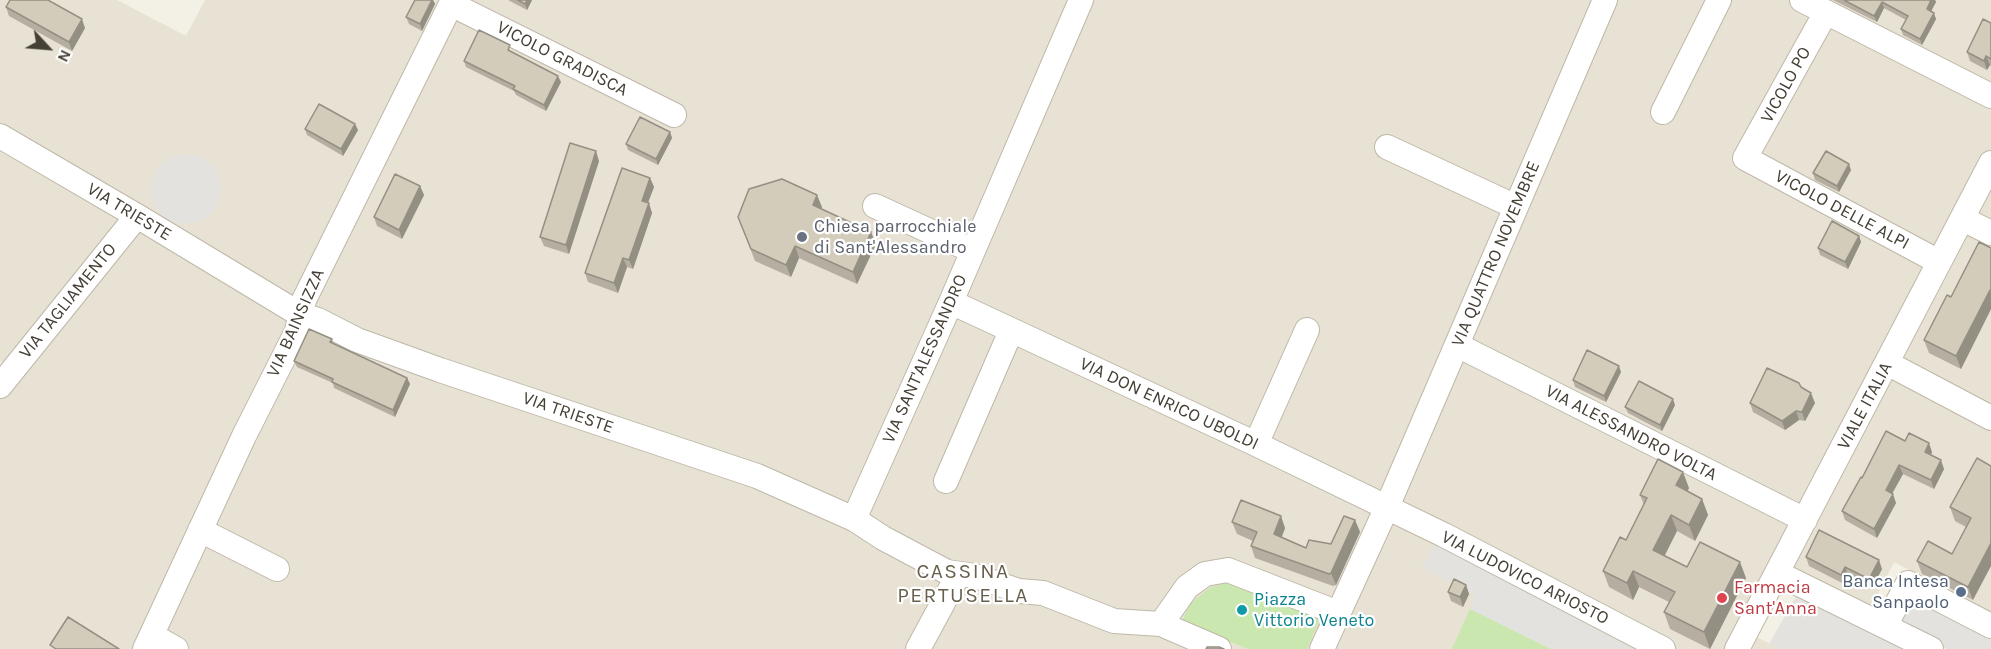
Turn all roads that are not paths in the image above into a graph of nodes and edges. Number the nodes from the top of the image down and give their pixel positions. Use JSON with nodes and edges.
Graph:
{"nodes":[{"id":1,"x":1081,"y":0,"type":"edge"},
{"id":2,"x":1605,"y":0,"type":"edge"},
{"id":3,"x":1719,"y":0,"type":"edge"},
{"id":4,"x":1802,"y":0,"type":"edge"},
{"id":5,"x":452,"y":2,"type":"edge"},
{"id":6,"x":1826,"y":12,"type":"junction"},
{"id":7,"x":1991,"y":96,"type":"edge"},
{"id":8,"x":1663,"y":112,"type":"dead end"},
{"id":9,"x":674,"y":115,"type":"dead end"},
{"id":10,"x":0,"y":136,"type":"edge"},
{"id":11,"x":1387,"y":147,"type":"dead end"},
{"id":12,"x":1745,"y":158,"type":"joint"},
{"id":13,"x":1991,"y":163,"type":"edge"},
{"id":14,"x":875,"y":206,"type":"dead end"},
{"id":15,"x":1516,"y":207,"type":"junction"},
{"id":16,"x":136,"y":216,"type":"junction"},
{"id":17,"x":1963,"y":219,"type":"junction"},
{"id":18,"x":1991,"y":233,"type":"edge"},
{"id":19,"x":973,"y":251,"type":"junction"},
{"id":20,"x":1939,"y":262,"type":"junction"},
{"id":21,"x":951,"y":302,"type":"junction"},
{"id":22,"x":301,"y":315,"type":"junction"},
{"id":23,"x":1307,"y":330,"type":"dead end"},
{"id":24,"x":1011,"y":331,"type":"junction"},
{"id":25,"x":1457,"y":345,"type":"junction"},
{"id":26,"x":1887,"y":363,"type":"junction"},
{"id":27,"x":0,"y":386,"type":"edge"},
{"id":28,"x":1991,"y":418,"type":"edge"},
{"id":29,"x":1257,"y":444,"type":"junction"},
{"id":30,"x":946,"y":481,"type":"dead end"},
{"id":31,"x":1387,"y":507,"type":"junction"},
{"id":32,"x":854,"y":519,"type":"junction"},
{"id":33,"x":1804,"y":520,"type":"junction"},
{"id":34,"x":200,"y":530,"type":"junction"},
{"id":35,"x":277,"y":568,"type":"dead end"},
{"id":36,"x":1777,"y":573,"type":"junction"},
{"id":37,"x":958,"y":575,"type":"junction"},
{"id":38,"x":1338,"y":613,"type":"junction"},
{"id":39,"x":1161,"y":624,"type":"junction"},
{"id":40,"x":1885,"y":626,"type":"junction"},
{"id":41,"x":1991,"y":626,"type":"edge"},
{"id":42,"x":149,"y":642,"type":"edge"},
{"id":43,"x":176,"y":649,"type":"edge"},
{"id":44,"x":918,"y":649,"type":"edge"},
{"id":45,"x":1219,"y":649,"type":"edge"},
{"id":46,"x":1322,"y":649,"type":"edge"},
{"id":47,"x":1663,"y":649,"type":"edge"},
{"id":48,"x":1737,"y":649,"type":"edge"},
{"id":49,"x":1931,"y":649,"type":"edge"}],
"edges":[{"from":1,"to":19,"type":"street","name":"VIA SANT'ALESSANDRO"},
{"from":2,"to":15,"type":"street","name":"VIA QUATTRO NOVEMBRE"},
{"from":3,"to":8,"type":"street"},
{"from":4,"to":6,"type":"street"},
{"from":5,"to":9,"type":"street","name":"VICOLO GRADISCA"},
{"from":5,"to":22,"type":"street","name":"VIA BAINSIZZA"},
{"from":6,"to":7,"type":"street"},
{"from":6,"to":12,"type":"street","name":"VICOLO PO"},
{"from":10,"to":16,"type":"street","name":"VIA TRIESTE"},
{"from":11,"to":15,"type":"street"},
{"from":12,"to":20,"type":"street","name":"VICOLO DELLE ALPI"},
{"from":13,"to":17,"type":"street","name":"VIALE ITALIA"},
{"from":14,"to":19,"type":"street"},
{"from":15,"to":25,"type":"street","name":"VIA QUATTRO NOVEMBRE"},
{"from":16,"to":22,"type":"street","name":"VIA TRIESTE"},
{"from":16,"to":27,"type":"street","name":"VIA TAGLIAMENTO"},
{"from":17,"to":18,"type":"street"},
{"from":17,"to":20,"type":"street","name":"VIALE ITALIA"},
{"from":19,"to":21,"type":"street","name":"VIA SANT'ALESSANDRO"},
{"from":20,"to":26,"type":"street","name":"VIALE ITALIA"},
{"from":21,"to":24,"type":"street","name":"VIA DON ENRICO UBOLDI"},
{"from":21,"to":32,"type":"street","name":"VIA SANT'ALESSANDRO"},
{"from":22,"to":32,"type":"street","name":"VIA TRIESTE"},
{"from":22,"to":34,"type":"street","name":"VIA BAINSIZZA"},
{"from":23,"to":29,"type":"street"},
{"from":24,"to":29,"type":"street","name":"VIA DON ENRICO UBOLDI"},
{"from":24,"to":30,"type":"street"},
{"from":25,"to":31,"type":"street","name":"VIA QUATTRO NOVEMBRE"},
{"from":25,"to":33,"type":"street","name":"VIA ALESSANDRO VOLTA"},
{"from":26,"to":28,"type":"street"},
{"from":26,"to":33,"type":"street","name":"VIALE ITALIA"},
{"from":29,"to":31,"type":"street","name":"VIA DON ENRICO UBOLDI"},
{"from":31,"to":38,"type":"street","name":"VIA QUATTRO NOVEMBRE"},
{"from":31,"to":47,"type":"street","name":"VIA LUDOVICO ARIOSTO"},
{"from":32,"to":37,"type":"street","name":"VIA TRIESTE"},
{"from":33,"to":36,"type":"street","name":"VIALE ITALIA"},
{"from":34,"to":35,"type":"street"},
{"from":34,"to":42,"type":"street","name":"VIA BAINSIZZA"},
{"from":36,"to":40,"type":"street"},
{"from":36,"to":48,"type":"street","name":"VIALE ITALIA"},
{"from":37,"to":39,"type":"street","name":"VIA TRIESTE"},
{"from":37,"to":44,"type":"street"},
{"from":38,"to":39,"type":"street"},
{"from":38,"to":46,"type":"street","name":"VIA QUATTRO NOVEMBRE"},
{"from":39,"to":45,"type":"street"},
{"from":40,"to":41,"type":"street"},
{"from":40,"to":49,"type":"street"},
{"from":42,"to":43,"type":"street"}]}
